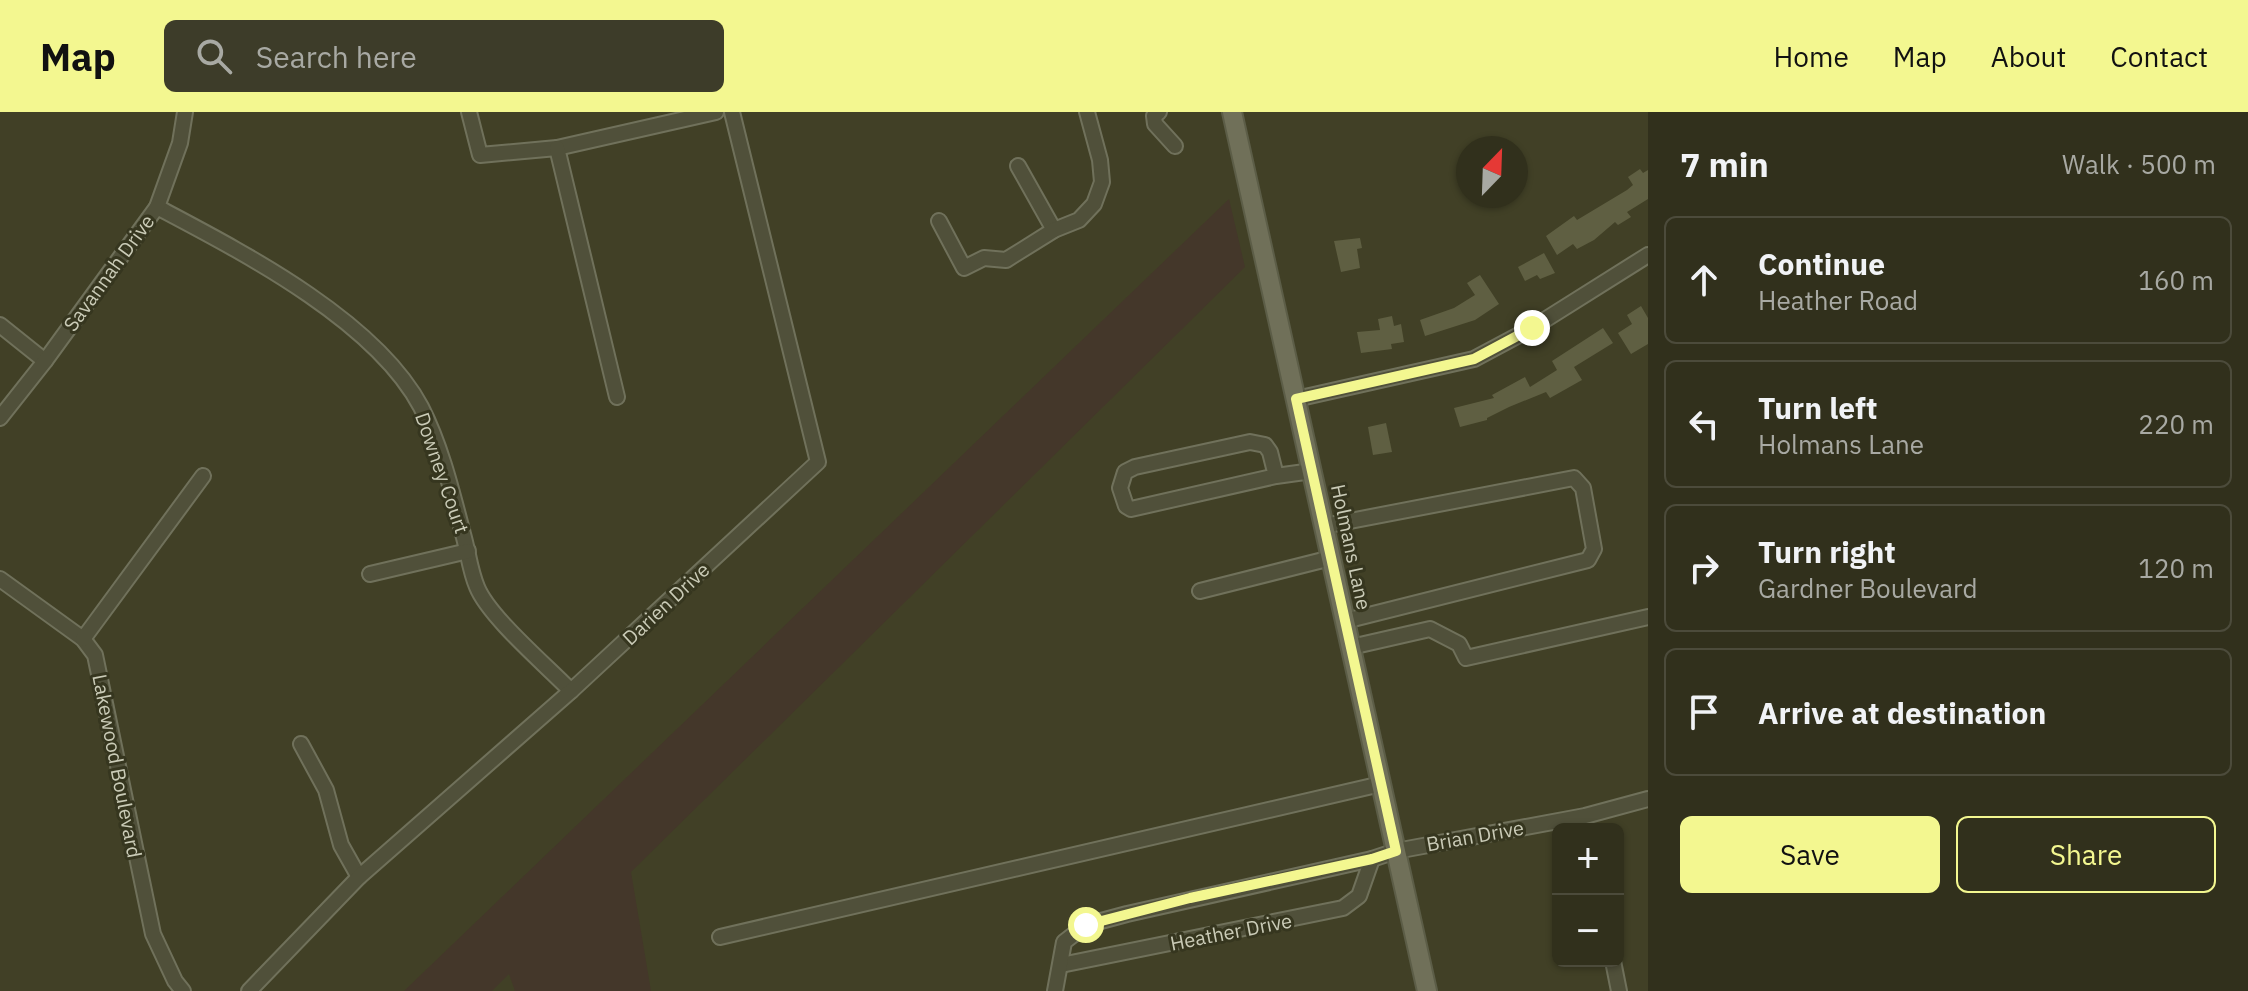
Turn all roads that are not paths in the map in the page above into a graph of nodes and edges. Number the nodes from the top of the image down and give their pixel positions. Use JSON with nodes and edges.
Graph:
{"nodes":[{"id":1,"x":185,"y":112,"type":"edge"},
{"id":2,"x":469,"y":112,"type":"edge"},
{"id":3,"x":716,"y":112,"type":"edge"},
{"id":4,"x":732,"y":112,"type":"edge"},
{"id":5,"x":1087,"y":112,"type":"edge"},
{"id":6,"x":1159,"y":112,"type":"edge"},
{"id":7,"x":1232,"y":112,"type":"edge"},
{"id":8,"x":1175,"y":146,"type":"dead end"},
{"id":9,"x":557,"y":148,"type":"junction"},
{"id":10,"x":1018,"y":166,"type":"dead end"},
{"id":11,"x":157,"y":207,"type":"junction"},
{"id":12,"x":939,"y":221,"type":"dead end"},
{"id":13,"x":1054,"y":230,"type":"junction"},
{"id":14,"x":1648,"y":255,"type":"edge"},
{"id":15,"x":0,"y":325,"type":"edge"},
{"id":16,"x":45,"y":361,"type":"junction"},
{"id":17,"x":617,"y":397,"type":"dead end"},
{"id":18,"x":1296,"y":399,"type":"junction"},
{"id":19,"x":0,"y":418,"type":"edge"},
{"id":20,"x":1312,"y":471,"type":"junction"},
{"id":21,"x":203,"y":476,"type":"dead end"},
{"id":22,"x":1276,"y":476,"type":"junction"},
{"id":23,"x":1324,"y":526,"type":"junction"},
{"id":24,"x":468,"y":551,"type":"junction"},
{"id":25,"x":1331,"y":558,"type":"junction"},
{"id":26,"x":370,"y":574,"type":"dead end"},
{"id":27,"x":0,"y":579,"type":"edge"},
{"id":28,"x":1200,"y":591,"type":"dead end"},
{"id":29,"x":1648,"y":617,"type":"edge"},
{"id":30,"x":1345,"y":621,"type":"junction"},
{"id":31,"x":83,"y":639,"type":"junction"},
{"id":32,"x":1351,"y":647,"type":"junction"},
{"id":33,"x":571,"y":691,"type":"junction"},
{"id":34,"x":301,"y":744,"type":"dead end"},
{"id":35,"x":1381,"y":784,"type":"junction"},
{"id":36,"x":1648,"y":799,"type":"edge"},
{"id":37,"x":1586,"y":822,"type":"edge"},
{"id":38,"x":1396,"y":851,"type":"junction"},
{"id":39,"x":1372,"y":859,"type":"junction"},
{"id":40,"x":359,"y":877,"type":"junction"},
{"id":41,"x":720,"y":937,"type":"dead end"},
{"id":42,"x":1061,"y":965,"type":"junction"},
{"id":43,"x":1614,"y":967,"type":"edge"},
{"id":44,"x":183,"y":991,"type":"edge"},
{"id":45,"x":249,"y":991,"type":"edge"},
{"id":46,"x":1055,"y":991,"type":"edge"},
{"id":47,"x":1427,"y":991,"type":"edge"},
{"id":48,"x":1619,"y":991,"type":"edge"}],
"edges":[{"from":1,"to":11,"type":"street","name":"Savannah Drive"},
{"from":2,"to":9,"type":"street"},
{"from":3,"to":9,"type":"street"},
{"from":4,"to":33,"type":"street","name":"Darien Drive"},
{"from":5,"to":13,"type":"street"},
{"from":6,"to":8,"type":"street"},
{"from":7,"to":18,"type":"main road","name":"Holmans Lane"},
{"from":9,"to":17,"type":"street"},
{"from":10,"to":13,"type":"street"},
{"from":11,"to":16,"type":"street","name":"Savannah Drive"},
{"from":11,"to":24,"type":"street","name":"Downey Court"},
{"from":12,"to":13,"type":"street"},
{"from":14,"to":18,"type":"street"},
{"from":15,"to":16,"type":"street"},
{"from":16,"to":19,"type":"street","name":"Savannah Drive"},
{"from":18,"to":20,"type":"main road","name":"Holmans Lane"},
{"from":20,"to":22,"type":"street"},
{"from":20,"to":23,"type":"main road","name":"Holmans Lane"},
{"from":21,"to":31,"type":"street"},
{"from":22,"to":22,"type":"street"},
{"from":23,"to":25,"type":"main road","name":"Holmans Lane"},
{"from":23,"to":30,"type":"street"},
{"from":24,"to":26,"type":"street"},
{"from":24,"to":33,"type":"street","name":"Downey Court"},
{"from":25,"to":28,"type":"street"},
{"from":25,"to":30,"type":"main road","name":"Holmans Lane"},
{"from":27,"to":31,"type":"street","name":"Lakewood Boulevard"},
{"from":29,"to":32,"type":"street"},
{"from":30,"to":32,"type":"main road","name":"Holmans Lane"},
{"from":31,"to":44,"type":"street","name":"Lakewood Boulevard"},
{"from":32,"to":35,"type":"main road","name":"Holmans Lane"},
{"from":33,"to":40,"type":"street","name":"Darien Drive"},
{"from":34,"to":40,"type":"street"},
{"from":35,"to":38,"type":"main road","name":"Holmans Lane"},
{"from":35,"to":41,"type":"street"},
{"from":36,"to":37,"type":"street","name":"Brian Drive"},
{"from":37,"to":38,"type":"street","name":"Brian Drive"},
{"from":38,"to":39,"type":"street","name":"Brian Drive"},
{"from":38,"to":47,"type":"main road","name":"Holmans Lane"},
{"from":39,"to":42,"type":"street","name":"Brian Drive"},
{"from":39,"to":42,"type":"street","name":"Heather Drive"},
{"from":40,"to":45,"type":"street","name":"Darien Drive"},
{"from":42,"to":46,"type":"street","name":"Brian Drive"},
{"from":43,"to":48,"type":"street"}]}
